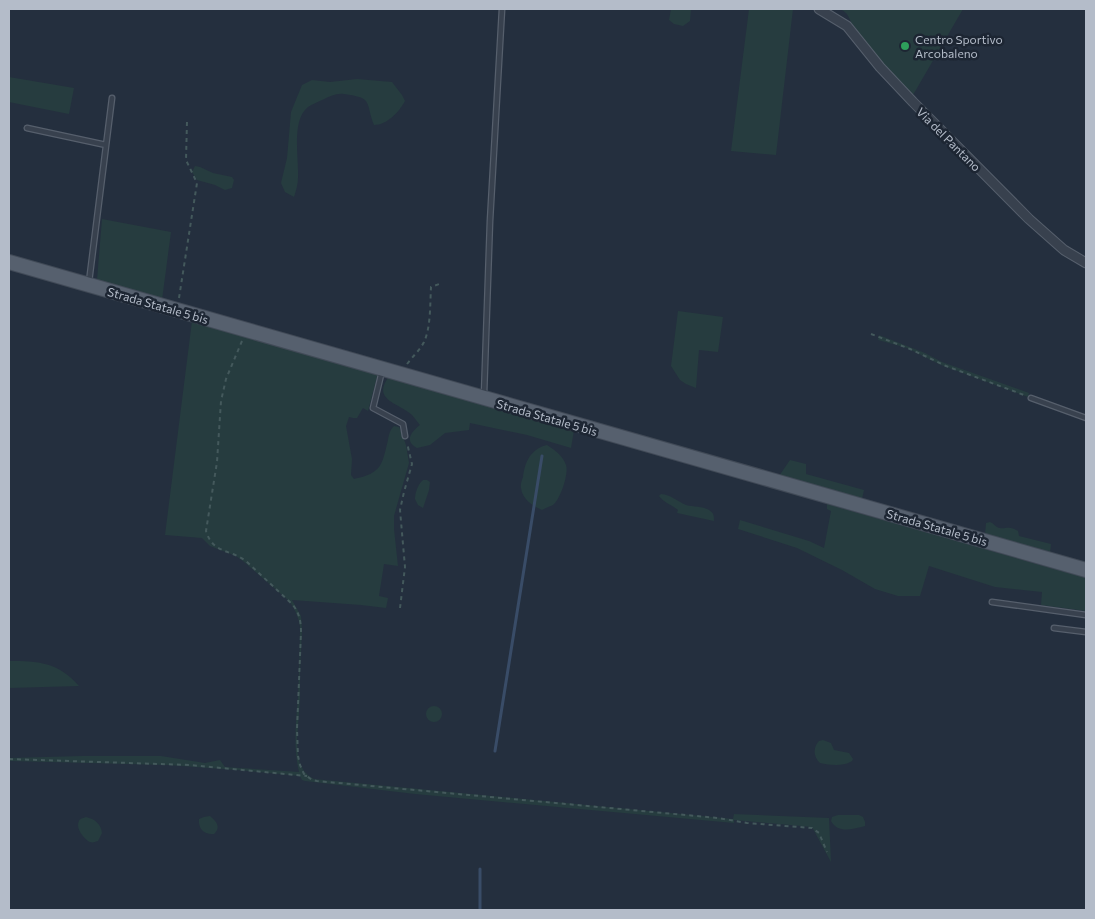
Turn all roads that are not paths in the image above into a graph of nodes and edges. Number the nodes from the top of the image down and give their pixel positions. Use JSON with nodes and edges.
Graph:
{"nodes":[{"id":1,"x":502,"y":9,"type":"edge"},
{"id":2,"x":819,"y":9,"type":"edge"},
{"id":3,"x":112,"y":98,"type":"dead end"},
{"id":4,"x":27,"y":128,"type":"dead end"},
{"id":5,"x":106,"y":145,"type":"junction"},
{"id":6,"x":9,"y":262,"type":"edge"},
{"id":7,"x":1086,"y":263,"type":"edge"},
{"id":8,"x":89,"y":285,"type":"junction"},
{"id":9,"x":383,"y":370,"type":"junction"},
{"id":10,"x":484,"y":398,"type":"junction"},
{"id":11,"x":1031,"y":398,"type":"road end"},
{"id":12,"x":1086,"y":418,"type":"edge"},
{"id":13,"x":405,"y":436,"type":"road end"},
{"id":14,"x":1086,"y":570,"type":"edge"},
{"id":15,"x":992,"y":602,"type":"dead end"},
{"id":16,"x":1086,"y":615,"type":"edge"},
{"id":17,"x":1054,"y":628,"type":"dead end"},
{"id":18,"x":1086,"y":632,"type":"edge"}],
"edges":[{"from":1,"to":10,"type":"lane"},
{"from":2,"to":7,"type":"street","name":"Via del Pantano"},
{"from":3,"to":5,"type":"lane"},
{"from":4,"to":5,"type":"lane"},
{"from":5,"to":8,"type":"lane"},
{"from":6,"to":8,"type":"main road","name":"Strada Statale 5 bis"},
{"from":8,"to":9,"type":"main road","name":"Strada Statale 5 bis"},
{"from":9,"to":10,"type":"main road","name":"Strada Statale 5 bis"},
{"from":9,"to":13,"type":"lane"},
{"from":10,"to":14,"type":"main road","name":"Strada Statale 5 bis"},
{"from":11,"to":12,"type":"lane"},
{"from":15,"to":16,"type":"lane"},
{"from":17,"to":18,"type":"lane"}]}
